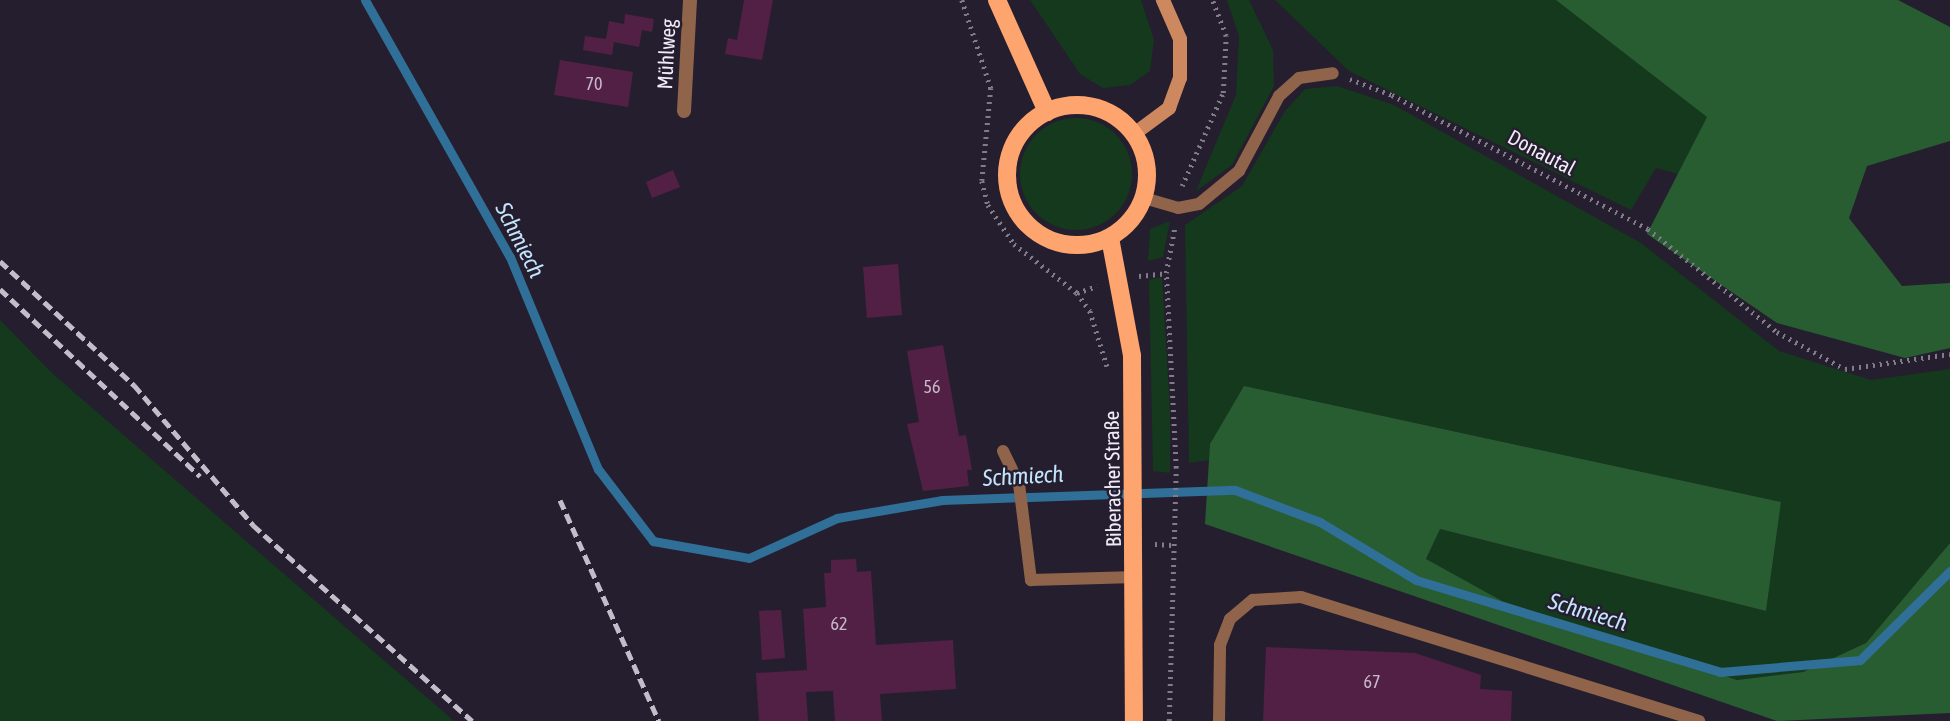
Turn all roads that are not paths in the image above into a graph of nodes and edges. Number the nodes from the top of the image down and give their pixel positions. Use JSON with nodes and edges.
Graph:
{"nodes":[{"id":1,"x":690,"y":0,"type":"edge"},
{"id":2,"x":997,"y":0,"type":"edge"},
{"id":3,"x":1163,"y":0,"type":"edge"},
{"id":4,"x":1333,"y":73,"type":"road end"},
{"id":5,"x":684,"y":111,"type":"dead end"},
{"id":6,"x":1047,"y":111,"type":"junction"},
{"id":7,"x":1134,"y":134,"type":"junction"},
{"id":8,"x":1144,"y":198,"type":"junction"},
{"id":9,"x":1110,"y":238,"type":"junction"},
{"id":10,"x":1003,"y":451,"type":"dead end"},
{"id":11,"x":1136,"y":577,"type":"junction"},
{"id":12,"x":1134,"y":721,"type":"edge"},
{"id":13,"x":1219,"y":721,"type":"edge"},
{"id":14,"x":1699,"y":721,"type":"edge"}],
"edges":[{"from":1,"to":5,"type":"street","name":"Mühlweg"},
{"from":2,"to":6,"type":"main road"},
{"from":3,"to":7,"type":"street"},
{"from":4,"to":8,"type":"lane"},
{"from":6,"to":7,"type":"main road"},
{"from":6,"to":9,"type":"main road"},
{"from":7,"to":8,"type":"main road"},
{"from":8,"to":9,"type":"main road"},
{"from":9,"to":11,"type":"main road","name":"Biberacher Straße"},
{"from":10,"to":11,"type":"lane"},
{"from":11,"to":12,"type":"main road","name":"Biberacher Straße"},
{"from":13,"to":14,"type":"lane"}]}
